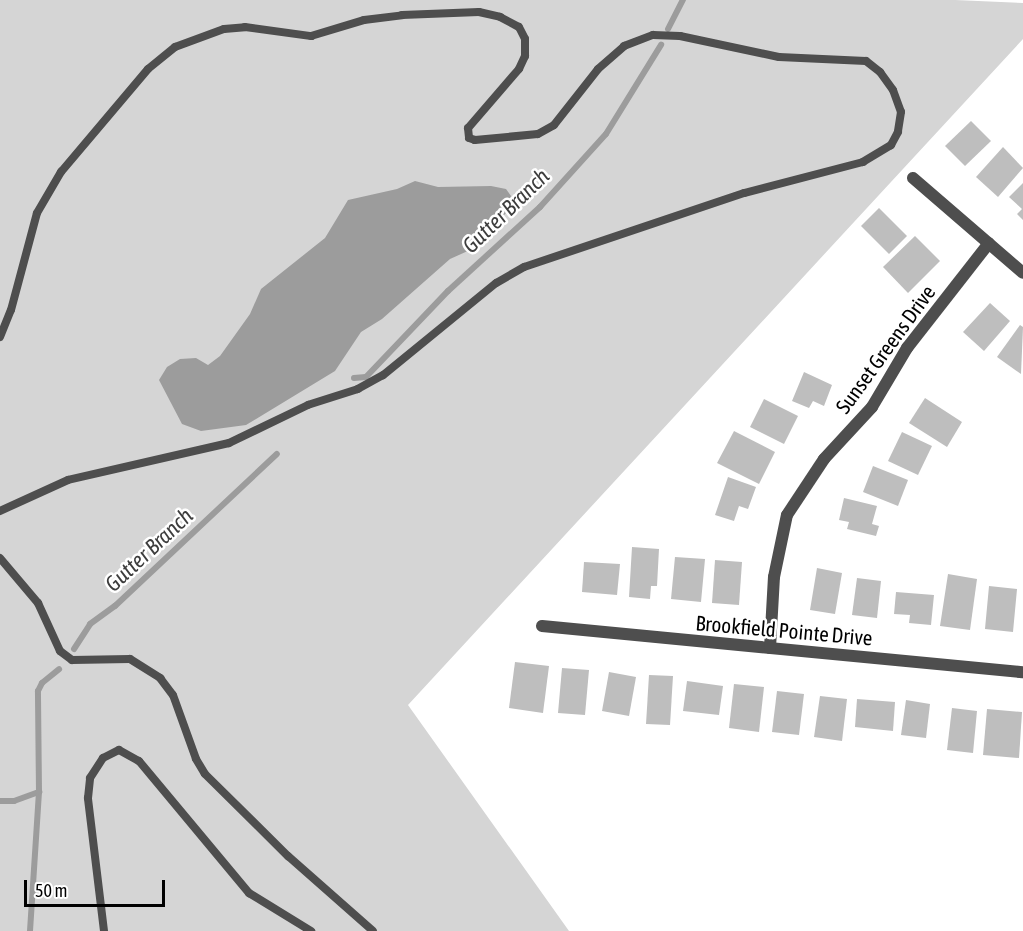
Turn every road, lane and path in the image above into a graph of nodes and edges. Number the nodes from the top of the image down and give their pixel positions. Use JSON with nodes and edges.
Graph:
{"nodes":[{"id":1,"x":914,"y":178,"type":"dead end"},
{"id":2,"x":989,"y":243,"type":"junction"},
{"id":3,"x":1023,"y":273,"type":"edge"},
{"id":4,"x":0,"y":338,"type":"edge"},
{"id":5,"x":0,"y":511,"type":"edge"},
{"id":6,"x":0,"y":558,"type":"edge"},
{"id":7,"x":542,"y":626,"type":"dead end"},
{"id":8,"x":770,"y":648,"type":"junction"},
{"id":9,"x":1023,"y":672,"type":"edge"},
{"id":10,"x":104,"y":931,"type":"edge"},
{"id":11,"x":311,"y":931,"type":"edge"},
{"id":12,"x":373,"y":931,"type":"edge"}],
"edges":[{"from":1,"to":2,"type":"street"},
{"from":2,"to":3,"type":"street"},
{"from":2,"to":8,"type":"street","name":"Sunset Greens Drive"},
{"from":4,"to":5,"type":"lane"},
{"from":6,"to":12,"type":"lane"},
{"from":7,"to":8,"type":"street","name":"Brookfield Pointe Drive"},
{"from":8,"to":9,"type":"street","name":"Brookfield Pointe Drive"},
{"from":10,"to":11,"type":"lane"}]}
